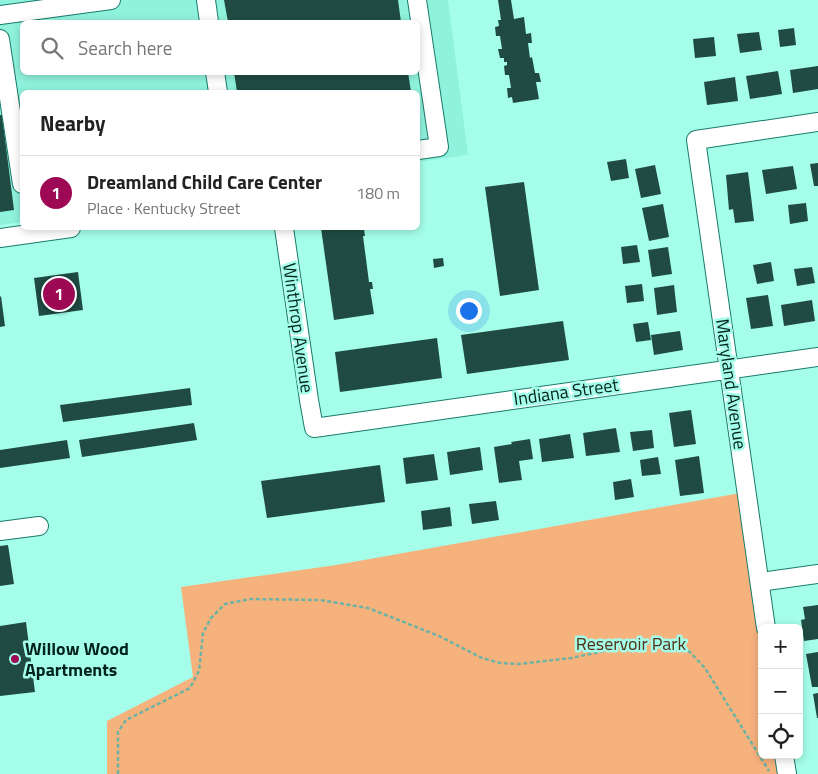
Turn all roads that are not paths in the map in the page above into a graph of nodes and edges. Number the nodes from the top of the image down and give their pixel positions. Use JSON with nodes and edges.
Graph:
{"nodes":[{"id":1,"x":111,"y":0,"type":"edge"},
{"id":2,"x":206,"y":0,"type":"edge"},
{"id":3,"x":417,"y":0,"type":"edge"},
{"id":4,"x":0,"y":15,"type":"edge"},
{"id":5,"x":208,"y":20,"type":"edge"},
{"id":6,"x":420,"y":20,"type":"edge"},
{"id":7,"x":420,"y":20,"type":"edge"},
{"id":8,"x":0,"y":39,"type":"edge"},
{"id":9,"x":215,"y":75,"type":"edge"},
{"id":10,"x":218,"y":90,"type":"edge"},
{"id":11,"x":818,"y":122,"type":"edge"},
{"id":12,"x":420,"y":150,"type":"edge"},
{"id":13,"x":20,"y":171,"type":"edge"},
{"id":14,"x":30,"y":230,"type":"edge"},
{"id":15,"x":284,"y":230,"type":"edge"},
{"id":16,"x":0,"y":238,"type":"edge"},
{"id":17,"x":818,"y":356,"type":"edge"},
{"id":18,"x":729,"y":369,"type":"junction"},
{"id":19,"x":314,"y":428,"type":"joint"},
{"id":20,"x":39,"y":526,"type":"dead end"},
{"id":21,"x":0,"y":531,"type":"edge"},
{"id":22,"x":818,"y":574,"type":"edge"},
{"id":23,"x":760,"y":582,"type":"junction"},
{"id":24,"x":765,"y":624,"type":"edge"},
{"id":25,"x":785,"y":759,"type":"edge"},
{"id":26,"x":787,"y":774,"type":"edge"}],
"edges":[{"from":1,"to":4,"type":"street"},
{"from":2,"to":5,"type":"street"},
{"from":3,"to":7,"type":"street"},
{"from":6,"to":12,"type":"street"},
{"from":8,"to":13,"type":"street"},
{"from":9,"to":10,"type":"street"},
{"from":11,"to":18,"type":"street","name":"Maryland Avenue"},
{"from":14,"to":16,"type":"street"},
{"from":15,"to":19,"type":"street","name":"Winthrop Avenue"},
{"from":17,"to":18,"type":"street","name":"Indiana Street"},
{"from":18,"to":19,"type":"street","name":"Indiana Street"},
{"from":18,"to":23,"type":"street","name":"Maryland Avenue"},
{"from":20,"to":21,"type":"street"},
{"from":22,"to":23,"type":"street"},
{"from":23,"to":24,"type":"street","name":"Maryland Avenue"},
{"from":25,"to":26,"type":"street"}]}
